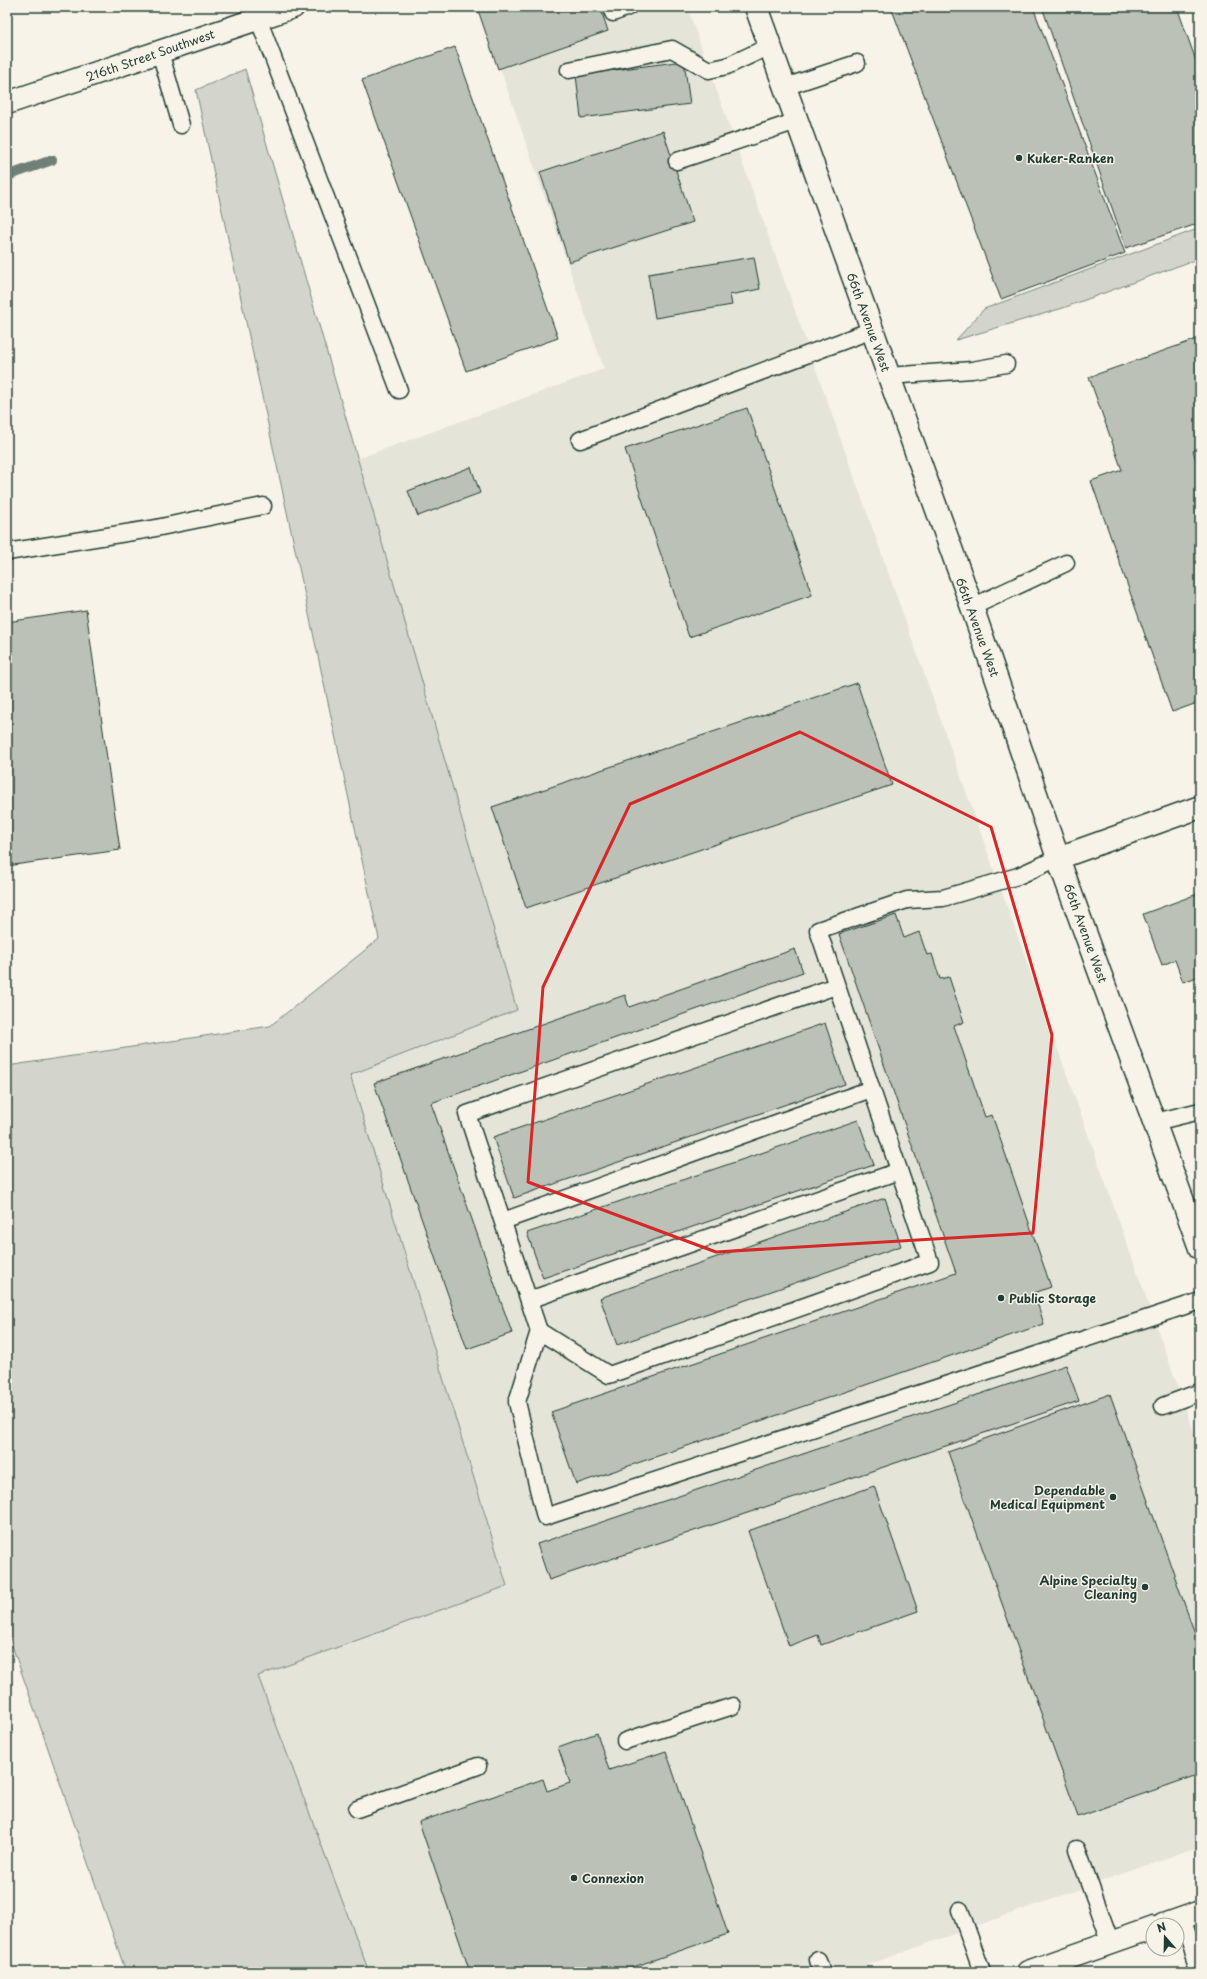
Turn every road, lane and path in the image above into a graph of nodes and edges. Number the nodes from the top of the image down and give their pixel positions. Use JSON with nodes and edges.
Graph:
{"nodes":[{"id":1,"x":293,"y":7,"type":"edge"},
{"id":2,"x":628,"y":7,"type":"edge"},
{"id":3,"x":756,"y":7,"type":"edge"},
{"id":4,"x":613,"y":14,"type":"dead end"},
{"id":5,"x":258,"y":18,"type":"junction"},
{"id":6,"x":770,"y":46,"type":"junction"},
{"id":7,"x":160,"y":52,"type":"junction"},
{"id":8,"x":858,"y":63,"type":"dead end"},
{"id":9,"x":569,"y":70,"type":"dead end"},
{"id":10,"x":785,"y":87,"type":"junction"},
{"id":11,"x":7,"y":103,"type":"edge"},
{"id":12,"x":797,"y":121,"type":"junction"},
{"id":13,"x":182,"y":125,"type":"dead end"},
{"id":14,"x":677,"y":161,"type":"dead end"},
{"id":15,"x":872,"y":330,"type":"junction"},
{"id":16,"x":1006,"y":364,"type":"dead end"},
{"id":17,"x":888,"y":376,"type":"junction"},
{"id":18,"x":399,"y":390,"type":"dead end"},
{"id":19,"x":580,"y":440,"type":"dead end"},
{"id":20,"x":263,"y":506,"type":"dead end"},
{"id":21,"x":7,"y":552,"type":"edge"},
{"id":22,"x":1066,"y":563,"type":"dead end"},
{"id":23,"x":972,"y":607,"type":"junction"},
{"id":24,"x":1200,"y":807,"type":"edge"},
{"id":25,"x":1058,"y":858,"type":"junction"},
{"id":26,"x":836,"y":986,"type":"junction"},
{"id":27,"x":871,"y":1089,"type":"junction"},
{"id":28,"x":1200,"y":1111,"type":"edge"},
{"id":29,"x":1155,"y":1122,"type":"junction"},
{"id":30,"x":899,"y":1171,"type":"junction"},
{"id":31,"x":503,"y":1221,"type":"junction"},
{"id":32,"x":1200,"y":1248,"type":"edge"},
{"id":33,"x":529,"y":1300,"type":"junction"},
{"id":34,"x":1200,"y":1301,"type":"edge"},
{"id":35,"x":539,"y":1331,"type":"junction"},
{"id":36,"x":1200,"y":1392,"type":"edge"},
{"id":37,"x":1162,"y":1406,"type":"dead end"},
{"id":38,"x":733,"y":1706,"type":"dead end"},
{"id":39,"x":625,"y":1741,"type":"dead end"},
{"id":40,"x":478,"y":1766,"type":"dead end"},
{"id":41,"x":357,"y":1809,"type":"dead end"},
{"id":42,"x":1077,"y":1849,"type":"dead end"},
{"id":43,"x":960,"y":1910,"type":"dead end"},
{"id":44,"x":1185,"y":1930,"type":"edge"},
{"id":45,"x":1145,"y":1931,"type":"edge"},
{"id":46,"x":1111,"y":1943,"type":"junction"},
{"id":47,"x":1049,"y":1968,"type":"edge"},
{"id":48,"x":982,"y":1972,"type":"edge"},
{"id":49,"x":1028,"y":1972,"type":"edge"},
{"id":50,"x":1200,"y":1972,"type":"edge"}],
"edges":[{"from":1,"to":5,"type":"main road","name":"216th Street Southwest"},
{"from":2,"to":4,"type":"lane"},
{"from":3,"to":6,"type":"main road","name":"66th Avenue West"},
{"from":5,"to":7,"type":"main road","name":"216th Street Southwest"},
{"from":5,"to":18,"type":"lane"},
{"from":6,"to":9,"type":"lane"},
{"from":6,"to":10,"type":"main road","name":"66th Avenue West"},
{"from":7,"to":11,"type":"main road","name":"216th Street Southwest"},
{"from":7,"to":13,"type":"lane"},
{"from":8,"to":10,"type":"lane"},
{"from":10,"to":12,"type":"main road","name":"66th Avenue West"},
{"from":12,"to":14,"type":"lane"},
{"from":12,"to":15,"type":"main road","name":"66th Avenue West"},
{"from":15,"to":17,"type":"main road","name":"66th Avenue West"},
{"from":15,"to":19,"type":"lane"},
{"from":16,"to":17,"type":"lane"},
{"from":17,"to":23,"type":"main road","name":"66th Avenue West"},
{"from":20,"to":21,"type":"lane"},
{"from":22,"to":23,"type":"lane"},
{"from":23,"to":25,"type":"main road","name":"66th Avenue West"},
{"from":24,"to":25,"type":"main road"},
{"from":25,"to":26,"type":"lane"},
{"from":25,"to":29,"type":"main road","name":"66th Avenue West"},
{"from":26,"to":27,"type":"lane"},
{"from":26,"to":31,"type":"lane"},
{"from":27,"to":30,"type":"lane"},
{"from":27,"to":31,"type":"lane"},
{"from":28,"to":29,"type":"lane"},
{"from":29,"to":32,"type":"main road","name":"66th Avenue West"},
{"from":30,"to":33,"type":"lane"},
{"from":30,"to":35,"type":"lane"},
{"from":31,"to":33,"type":"lane"},
{"from":33,"to":35,"type":"lane"},
{"from":34,"to":35,"type":"lane"},
{"from":36,"to":37,"type":"lane"},
{"from":38,"to":39,"type":"lane"},
{"from":40,"to":41,"type":"lane"},
{"from":42,"to":46,"type":"lane"},
{"from":43,"to":48,"type":"lane"},
{"from":44,"to":50,"type":"lane"},
{"from":45,"to":46,"type":"main road"},
{"from":46,"to":47,"type":"main road"},
{"from":47,"to":49,"type":"main road"}]}
